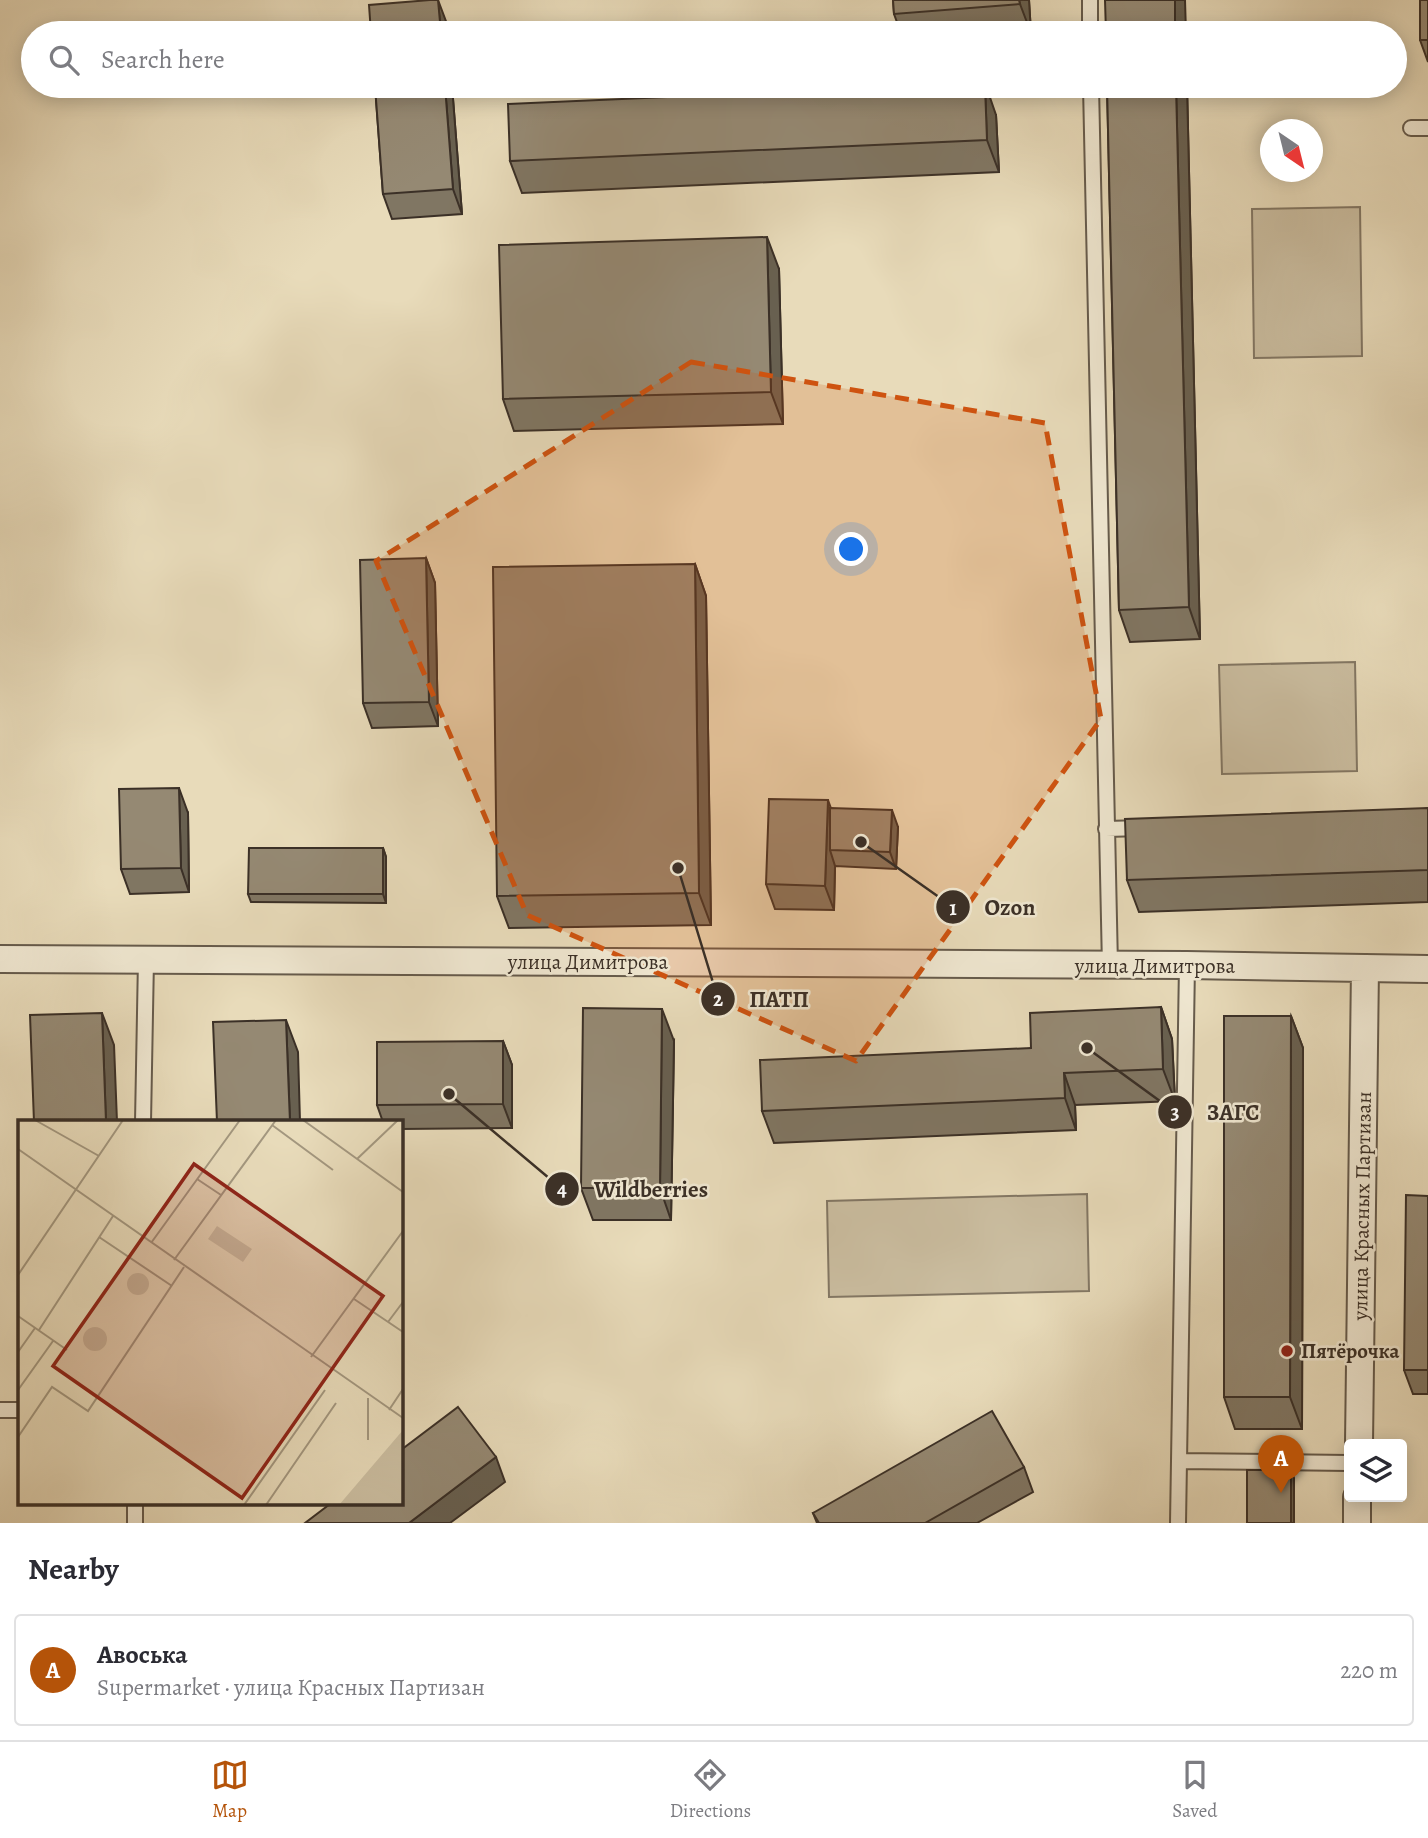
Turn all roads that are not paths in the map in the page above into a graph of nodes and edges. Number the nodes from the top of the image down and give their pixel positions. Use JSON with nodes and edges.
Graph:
{"nodes":[{"id":1,"x":1090,"y":0,"type":"edge"},
{"id":2,"x":1090,"y":21,"type":"edge"},
{"id":3,"x":1091,"y":98,"type":"edge"},
{"id":4,"x":1410,"y":128,"type":"dead end"},
{"id":5,"x":1428,"y":128,"type":"edge"},
{"id":6,"x":1159,"y":828,"type":"edge"},
{"id":7,"x":1106,"y":829,"type":"junction"},
{"id":8,"x":0,"y":959,"type":"edge"},
{"id":9,"x":146,"y":959,"type":"junction"},
{"id":10,"x":1187,"y":965,"type":"junction"},
{"id":11,"x":1110,"y":966,"type":"junction"},
{"id":12,"x":1365,"y":968,"type":"junction"},
{"id":13,"x":1428,"y":969,"type":"edge"},
{"id":14,"x":142,"y":1120,"type":"edge"},
{"id":15,"x":0,"y":1410,"type":"edge"},
{"id":16,"x":18,"y":1410,"type":"edge"},
{"id":17,"x":1359,"y":1439,"type":"edge"},
{"id":18,"x":1179,"y":1461,"type":"junction"},
{"id":19,"x":1344,"y":1463,"type":"edge"},
{"id":20,"x":1357,"y":1502,"type":"edge"},
{"id":21,"x":1178,"y":1523,"type":"edge"},
{"id":22,"x":1357,"y":1523,"type":"edge"}],
"edges":[{"from":1,"to":2,"type":"lane"},
{"from":3,"to":7,"type":"lane"},
{"from":4,"to":5,"type":"lane"},
{"from":6,"to":7,"type":"lane"},
{"from":7,"to":11,"type":"lane"},
{"from":8,"to":9,"type":"street","name":"улица Димитрова"},
{"from":9,"to":11,"type":"street","name":"улица Димитрова"},
{"from":9,"to":14,"type":"lane"},
{"from":10,"to":11,"type":"street","name":"улица Димитрова"},
{"from":10,"to":12,"type":"street","name":"улица Димитрова"},
{"from":10,"to":18,"type":"lane"},
{"from":12,"to":13,"type":"street","name":"улица Димитрова"},
{"from":12,"to":17,"type":"street","name":"улица Красных Партизан"},
{"from":15,"to":16,"type":"lane"},
{"from":18,"to":19,"type":"lane"},
{"from":18,"to":21,"type":"lane"},
{"from":20,"to":22,"type":"street"}]}
